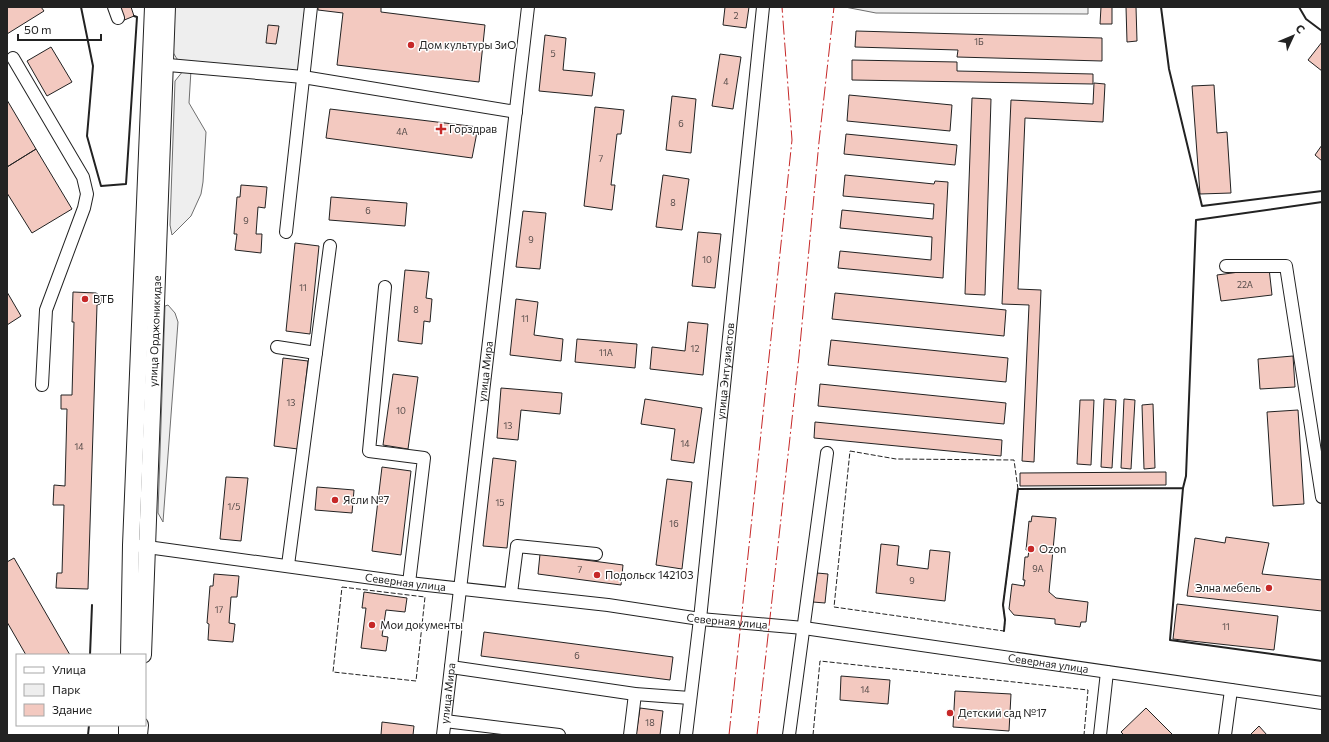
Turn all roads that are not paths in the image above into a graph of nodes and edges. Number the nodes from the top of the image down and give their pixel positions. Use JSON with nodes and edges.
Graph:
{"nodes":[{"id":1,"x":153,"y":7,"type":"edge"},
{"id":2,"x":167,"y":7,"type":"edge"},
{"id":3,"x":310,"y":7,"type":"edge"},
{"id":4,"x":528,"y":7,"type":"edge"},
{"id":5,"x":763,"y":7,"type":"edge"},
{"id":6,"x":13,"y":58,"type":"dead end"},
{"id":7,"x":158,"y":64,"type":"junction"},
{"id":8,"x":303,"y":77,"type":"junction"},
{"id":9,"x":516,"y":112,"type":"junction"},
{"id":10,"x":286,"y":232,"type":"dead end"},
{"id":11,"x":330,"y":246,"type":"dead end"},
{"id":12,"x":1226,"y":266,"type":"dead end"},
{"id":13,"x":385,"y":287,"type":"dead end"},
{"id":14,"x":277,"y":347,"type":"dead end"},
{"id":15,"x":316,"y":353,"type":"junction"},
{"id":16,"x":42,"y":385,"type":"dead end"},
{"id":17,"x":827,"y":453,"type":"dead end"},
{"id":18,"x":1322,"y":497,"type":"edge"},
{"id":19,"x":131,"y":544,"type":"junction"},
{"id":20,"x":147,"y":546,"type":"junction"},
{"id":21,"x":596,"y":554,"type":"dead end"},
{"id":22,"x":288,"y":565,"type":"junction"},
{"id":23,"x":410,"y":582,"type":"junction"},
{"id":24,"x":460,"y":587,"type":"junction"},
{"id":25,"x":511,"y":593,"type":"junction"},
{"id":26,"x":700,"y":618,"type":"junction"},
{"id":27,"x":804,"y":628,"type":"junction"},
{"id":28,"x":129,"y":654,"type":"edge"},
{"id":29,"x":142,"y":654,"type":"edge"},
{"id":30,"x":451,"y":667,"type":"junction"},
{"id":31,"x":1107,"y":672,"type":"junction"},
{"id":32,"x":1231,"y":690,"type":"junction"},
{"id":33,"x":635,"y":694,"type":"junction"},
{"id":34,"x":690,"y":698,"type":"junction"},
{"id":35,"x":1322,"y":703,"type":"edge"},
{"id":36,"x":445,"y":721,"type":"junction"},
{"id":37,"x":443,"y":735,"type":"edge"},
{"id":38,"x":559,"y":735,"type":"edge"},
{"id":39,"x":630,"y":735,"type":"edge"},
{"id":40,"x":686,"y":735,"type":"edge"},
{"id":41,"x":789,"y":735,"type":"edge"},
{"id":42,"x":1100,"y":735,"type":"edge"},
{"id":43,"x":1224,"y":735,"type":"edge"}],
"edges":[{"from":1,"to":7,"type":"main road","name":"улица Орджоникидзе"},
{"from":2,"to":7,"type":"main road","name":"улица Орджоникидзе"},
{"from":3,"to":8,"type":"street"},
{"from":4,"to":9,"type":"street","name":"улица Мира"},
{"from":5,"to":26,"type":"street","name":"улица Энтузиастов"},
{"from":6,"to":16,"type":"street"},
{"from":7,"to":8,"type":"street"},
{"from":7,"to":19,"type":"main road","name":"улица Орджоникидзе"},
{"from":7,"to":20,"type":"main road","name":"улица Орджоникидзе"},
{"from":8,"to":9,"type":"street"},
{"from":8,"to":10,"type":"street"},
{"from":9,"to":24,"type":"street","name":"улица Мира"},
{"from":11,"to":15,"type":"street"},
{"from":12,"to":18,"type":"street"},
{"from":13,"to":23,"type":"street"},
{"from":14,"to":15,"type":"street"},
{"from":15,"to":22,"type":"street"},
{"from":17,"to":27,"type":"street"},
{"from":19,"to":20,"type":"street","name":"Северная улица"},
{"from":19,"to":28,"type":"main road","name":"улица Орджоникидзе"},
{"from":20,"to":22,"type":"street","name":"Северная улица"},
{"from":20,"to":29,"type":"main road","name":"улица Орджоникидзе"},
{"from":21,"to":25,"type":"street"},
{"from":22,"to":23,"type":"street","name":"Северная улица"},
{"from":23,"to":24,"type":"street","name":"Северная улица"},
{"from":24,"to":25,"type":"street","name":"Северная улица"},
{"from":24,"to":30,"type":"street","name":"улица Мира"},
{"from":25,"to":26,"type":"street","name":"Северная улица"},
{"from":26,"to":27,"type":"street","name":"Северная улица"},
{"from":26,"to":34,"type":"street","name":"улица Энтузиастов"},
{"from":27,"to":31,"type":"street","name":"Северная улица"},
{"from":27,"to":41,"type":"street"},
{"from":30,"to":33,"type":"street"},
{"from":30,"to":36,"type":"street","name":"улица Мира"},
{"from":31,"to":32,"type":"street","name":"Северная улица"},
{"from":31,"to":42,"type":"street"},
{"from":32,"to":35,"type":"street","name":"Северная улица"},
{"from":32,"to":43,"type":"street"},
{"from":33,"to":34,"type":"street"},
{"from":33,"to":39,"type":"street"},
{"from":34,"to":40,"type":"street","name":"улица Энтузиастов"},
{"from":36,"to":37,"type":"street","name":"улица Мира"},
{"from":36,"to":38,"type":"street"}]}
